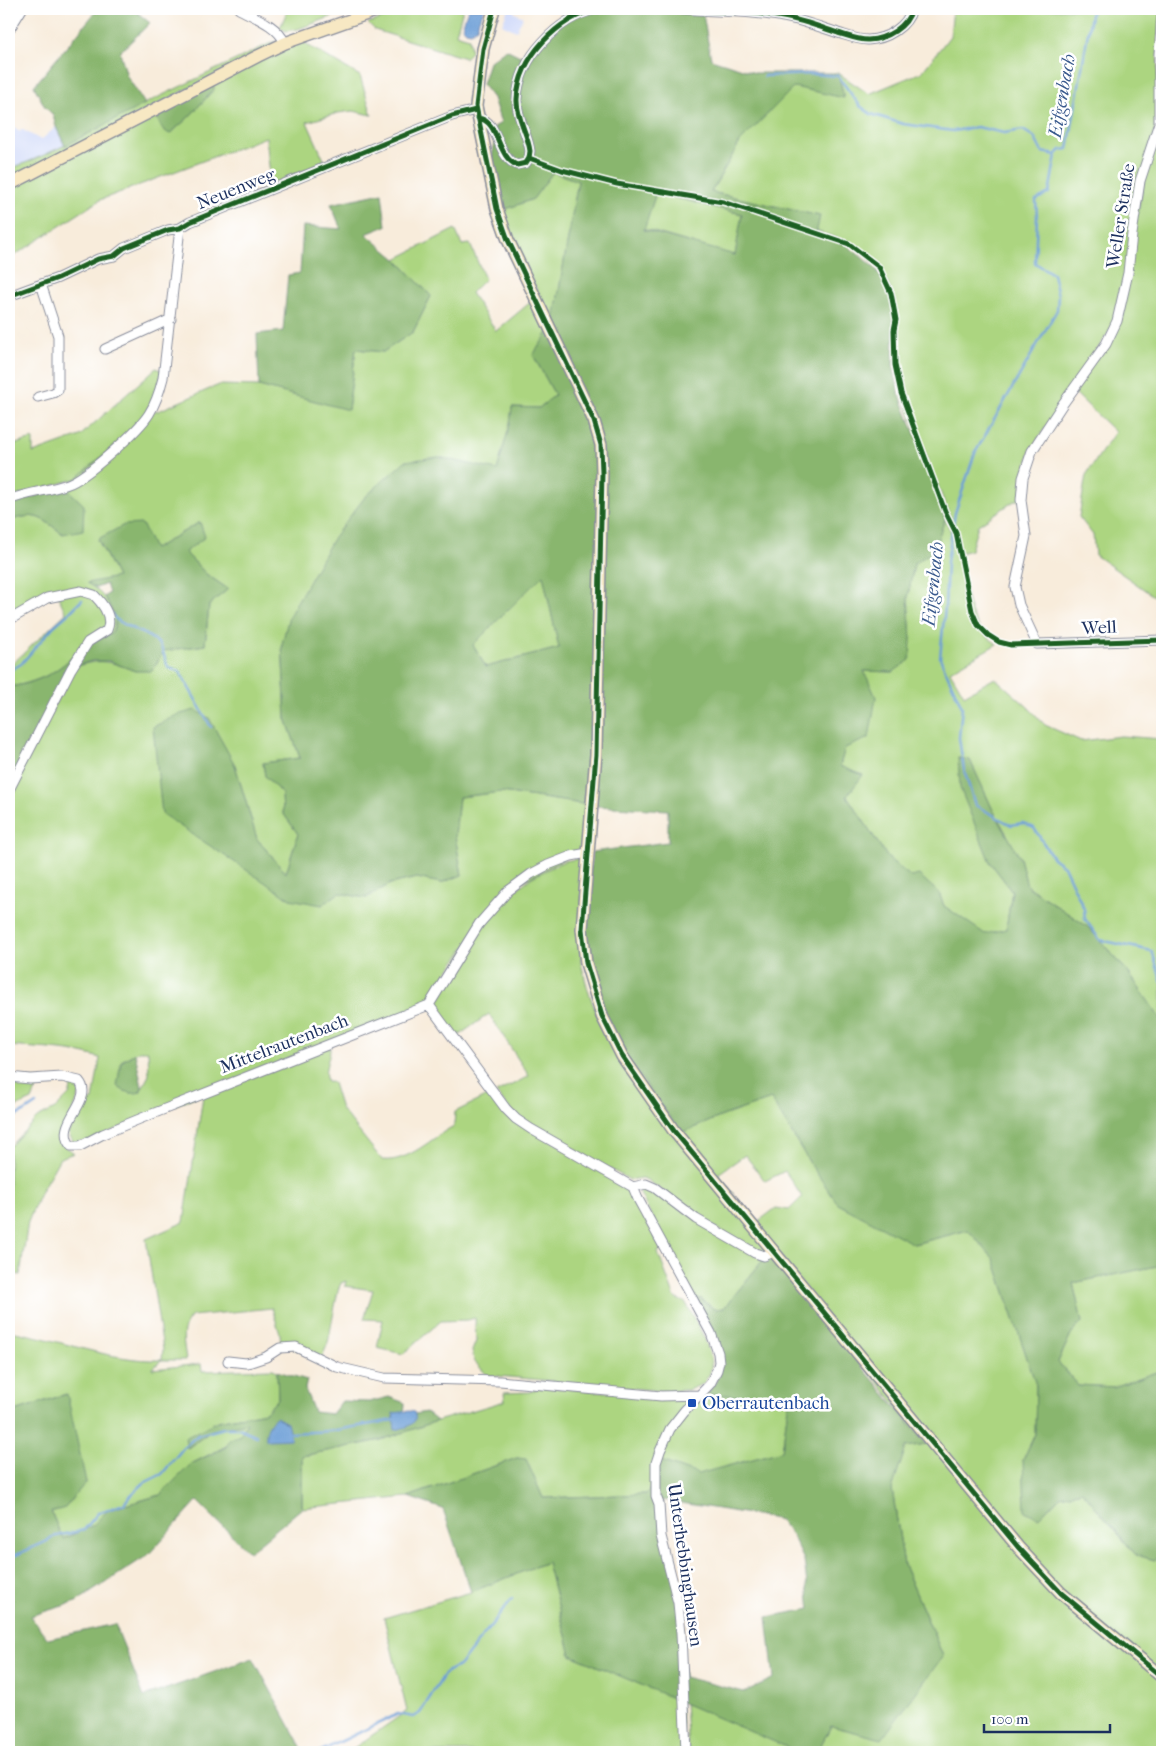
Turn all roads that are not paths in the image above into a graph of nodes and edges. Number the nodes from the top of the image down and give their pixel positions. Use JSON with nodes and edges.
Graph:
{"nodes":[{"id":1,"x":22,"y":9,"type":"edge"},
{"id":2,"x":239,"y":9,"type":"edge"},
{"id":3,"x":381,"y":9,"type":"edge"},
{"id":4,"x":494,"y":9,"type":"edge"},
{"id":5,"x":501,"y":9,"type":"edge"},
{"id":6,"x":597,"y":9,"type":"edge"},
{"id":7,"x":680,"y":9,"type":"edge"},
{"id":8,"x":912,"y":9,"type":"edge"},
{"id":9,"x":1162,"y":16,"type":"edge"},
{"id":10,"x":9,"y":30,"type":"edge"},
{"id":11,"x":285,"y":43,"type":"junction"},
{"id":12,"x":481,"y":70,"type":"junction"},
{"id":13,"x":477,"y":114,"type":"junction"},
{"id":14,"x":9,"y":185,"type":"edge"},
{"id":15,"x":180,"y":228,"type":"junction"},
{"id":16,"x":41,"y":284,"type":"junction"},
{"id":17,"x":9,"y":296,"type":"edge"},
{"id":18,"x":170,"y":319,"type":"junction"},
{"id":19,"x":105,"y":349,"type":"dead end"},
{"id":20,"x":38,"y":397,"type":"dead end"},
{"id":21,"x":1062,"y":405,"type":"joint"},
{"id":22,"x":9,"y":500,"type":"edge"},
{"id":23,"x":9,"y":620,"type":"edge"},
{"id":24,"x":1162,"y":640,"type":"edge"},
{"id":25,"x":9,"y":790,"type":"edge"},
{"id":26,"x":588,"y":853,"type":"junction"},
{"id":27,"x":429,"y":1005,"type":"junction"},
{"id":28,"x":9,"y":1077,"type":"edge"},
{"id":29,"x":633,"y":1187,"type":"junction"},
{"id":30,"x":774,"y":1252,"type":"junction"},
{"id":31,"x":228,"y":1361,"type":"dead end"},
{"id":32,"x":699,"y":1395,"type":"junction"},
{"id":33,"x":1162,"y":1677,"type":"edge"},
{"id":34,"x":686,"y":1752,"type":"edge"}],
"edges":[{"from":1,"to":10,"type":"street"},
{"from":2,"to":11,"type":"street"},
{"from":3,"to":11,"type":"main road"},
{"from":4,"to":12,"type":"main road"},
{"from":5,"to":12,"type":"main road"},
{"from":6,"to":13,"type":"street"},
{"from":7,"to":8,"type":"street"},
{"from":9,"to":21,"type":"street","name":"Weller Straße"},
{"from":11,"to":14,"type":"main road"},
{"from":12,"to":13,"type":"main road"},
{"from":13,"to":15,"type":"street","name":"Neuenweg"},
{"from":13,"to":26,"type":"main road"},
{"from":15,"to":16,"type":"street","name":"Neuenweg"},
{"from":15,"to":18,"type":"street"},
{"from":16,"to":17,"type":"street","name":"Neuenweg"},
{"from":16,"to":20,"type":"street"},
{"from":18,"to":19,"type":"street"},
{"from":18,"to":22,"type":"street"},
{"from":21,"to":24,"type":"street","name":"Well"},
{"from":23,"to":25,"type":"street"},
{"from":26,"to":27,"type":"street"},
{"from":26,"to":30,"type":"main road"},
{"from":27,"to":28,"type":"street","name":"Mittelrautenbach"},
{"from":27,"to":29,"type":"street"},
{"from":29,"to":30,"type":"street"},
{"from":29,"to":32,"type":"street"},
{"from":30,"to":33,"type":"main road"},
{"from":31,"to":32,"type":"street"},
{"from":32,"to":34,"type":"street","name":"Unterhebbinghausen"}]}
